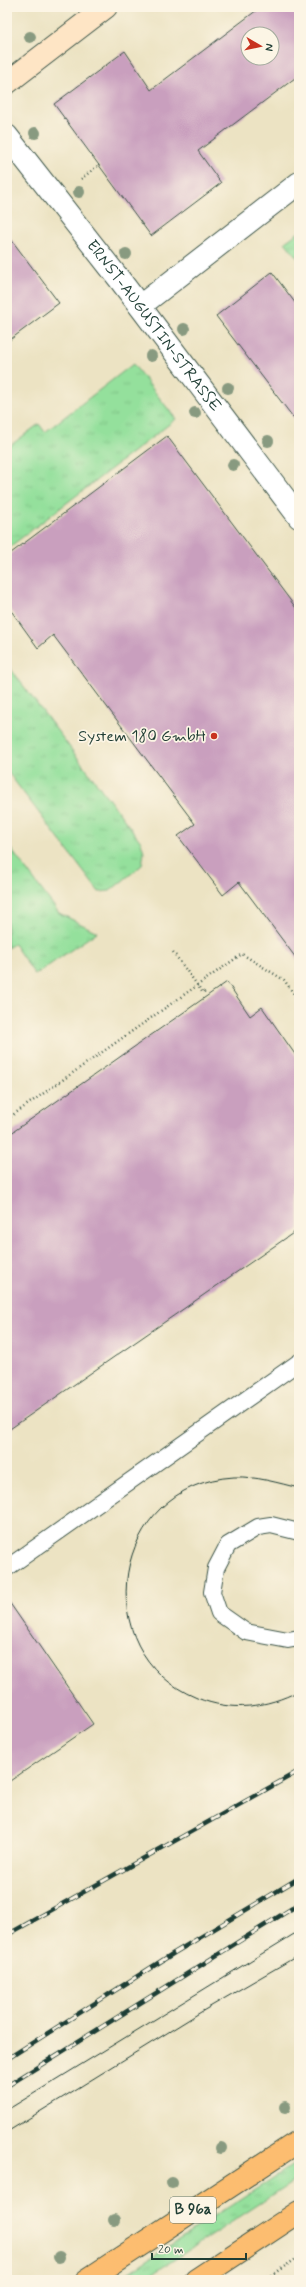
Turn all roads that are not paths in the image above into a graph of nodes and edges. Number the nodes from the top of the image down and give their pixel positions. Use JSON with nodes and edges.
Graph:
{"nodes":[{"id":1,"x":106,"y":7,"type":"edge"},
{"id":2,"x":7,"y":83,"type":"edge"},
{"id":3,"x":7,"y":136,"type":"edge"},
{"id":4,"x":299,"y":183,"type":"edge"},
{"id":5,"x":140,"y":306,"type":"junction"},
{"id":6,"x":299,"y":517,"type":"edge"},
{"id":7,"x":299,"y":1362,"type":"edge"},
{"id":8,"x":299,"y":1532,"type":"edge"},
{"id":9,"x":7,"y":1568,"type":"edge"},
{"id":10,"x":299,"y":1638,"type":"edge"},
{"id":11,"x":299,"y":2141,"type":"edge"},
{"id":12,"x":299,"y":2212,"type":"edge"},
{"id":13,"x":87,"y":2280,"type":"edge"},
{"id":14,"x":196,"y":2280,"type":"edge"}],
"edges":[{"from":1,"to":2,"type":"street"},
{"from":3,"to":5,"type":"street","name":"ERNST-AUGUSTIN-STRASSE"},
{"from":4,"to":5,"type":"street"},
{"from":5,"to":6,"type":"street","name":"ERNST-AUGUSTIN-STRASSE"},
{"from":7,"to":9,"type":"lane"},
{"from":8,"to":10,"type":"lane"},
{"from":11,"to":13,"type":"main road","number":"B 96a"},
{"from":12,"to":14,"type":"main road"}]}
